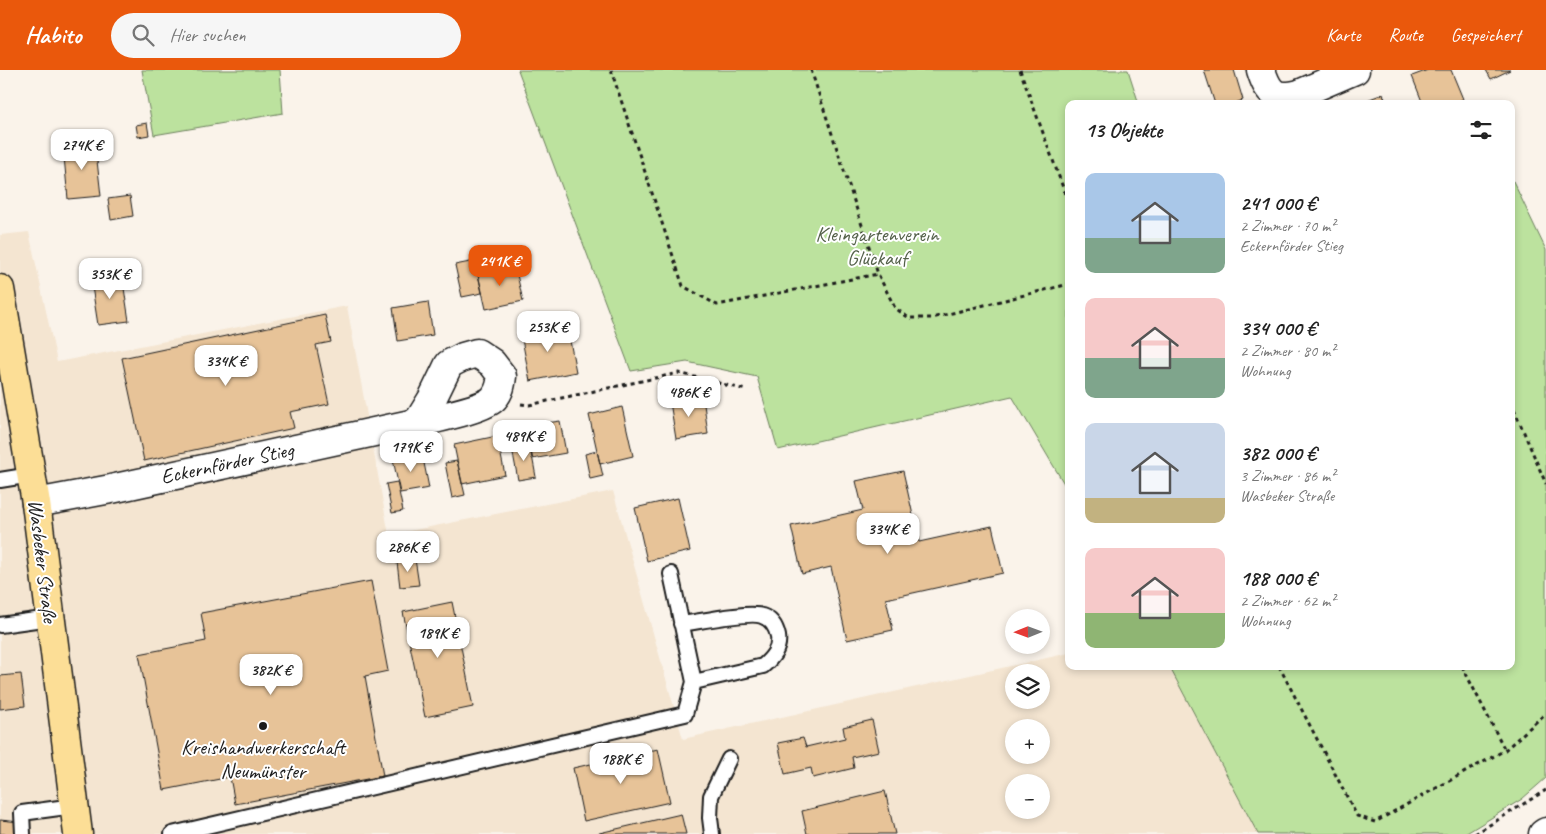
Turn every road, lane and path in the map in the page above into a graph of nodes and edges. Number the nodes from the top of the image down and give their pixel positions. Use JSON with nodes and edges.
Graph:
{"nodes":[{"id":1,"x":611,"y":70,"type":"edge"},
{"id":2,"x":811,"y":70,"type":"edge"},
{"id":3,"x":1020,"y":70,"type":"edge"},
{"id":4,"x":1261,"y":70,"type":"edge"},
{"id":5,"x":1354,"y":70,"type":"edge"},
{"id":6,"x":1065,"y":193,"type":"edge"},
{"id":7,"x":878,"y":274,"type":"junction"},
{"id":8,"x":1065,"y":285,"type":"edge"},
{"id":9,"x":1,"y":297,"type":"edge"},
{"id":10,"x":746,"y":390,"type":"dead end"},
{"id":11,"x":493,"y":400,"type":"junction"},
{"id":12,"x":1515,"y":411,"type":"edge"},
{"id":13,"x":418,"y":422,"type":"junction"},
{"id":14,"x":31,"y":475,"type":"junction"},
{"id":15,"x":0,"y":480,"type":"edge"},
{"id":16,"x":1546,"y":484,"type":"edge"},
{"id":17,"x":36,"y":503,"type":"junction"},
{"id":18,"x":671,"y":574,"type":"dead end"},
{"id":19,"x":50,"y":618,"type":"junction"},
{"id":20,"x":681,"y":624,"type":"junction"},
{"id":21,"x":0,"y":625,"type":"edge"},
{"id":22,"x":1281,"y":670,"type":"edge"},
{"id":23,"x":1464,"y":670,"type":"edge"},
{"id":24,"x":694,"y":682,"type":"junction"},
{"id":25,"x":1546,"y":712,"type":"edge"},
{"id":26,"x":1505,"y":750,"type":"junction"},
{"id":27,"x":729,"y":759,"type":"dead end"},
{"id":28,"x":1546,"y":790,"type":"edge"},
{"id":29,"x":74,"y":806,"type":"junction"},
{"id":30,"x":23,"y":834,"type":"edge"},
{"id":31,"x":78,"y":834,"type":"edge"},
{"id":32,"x":172,"y":834,"type":"edge"},
{"id":33,"x":712,"y":834,"type":"edge"},
{"id":34,"x":1475,"y":834,"type":"edge"}],
"edges":[{"from":1,"to":7,"type":"path"},
{"from":2,"to":7,"type":"path"},
{"from":3,"to":6,"type":"path"},
{"from":4,"to":5,"type":"street"},
{"from":7,"to":8,"type":"path"},
{"from":9,"to":14,"type":"main road","name":"Wasbeker Straße"},
{"from":10,"to":11,"type":"path"},
{"from":11,"to":13,"type":"street","name":"Eckernförder Stieg"},
{"from":11,"to":13,"type":"street"},
{"from":12,"to":16,"type":"path"},
{"from":13,"to":17,"type":"street","name":"Eckernförder Stieg"},
{"from":14,"to":15,"type":"lane"},
{"from":14,"to":17,"type":"main road","name":"Wasbeker Straße"},
{"from":17,"to":19,"type":"main road","name":"Wasbeker Straße"},
{"from":18,"to":20,"type":"lane"},
{"from":19,"to":21,"type":"lane"},
{"from":19,"to":29,"type":"main road","name":"Wasbeker Straße"},
{"from":20,"to":24,"type":"lane"},
{"from":20,"to":24,"type":"lane"},
{"from":22,"to":26,"type":"path"},
{"from":23,"to":26,"type":"path"},
{"from":24,"to":32,"type":"lane"},
{"from":25,"to":26,"type":"path"},
{"from":27,"to":33,"type":"lane"},
{"from":28,"to":34,"type":"path"},
{"from":29,"to":30,"type":"lane"},
{"from":29,"to":31,"type":"main road","name":"Wasbeker Straße"}]}
